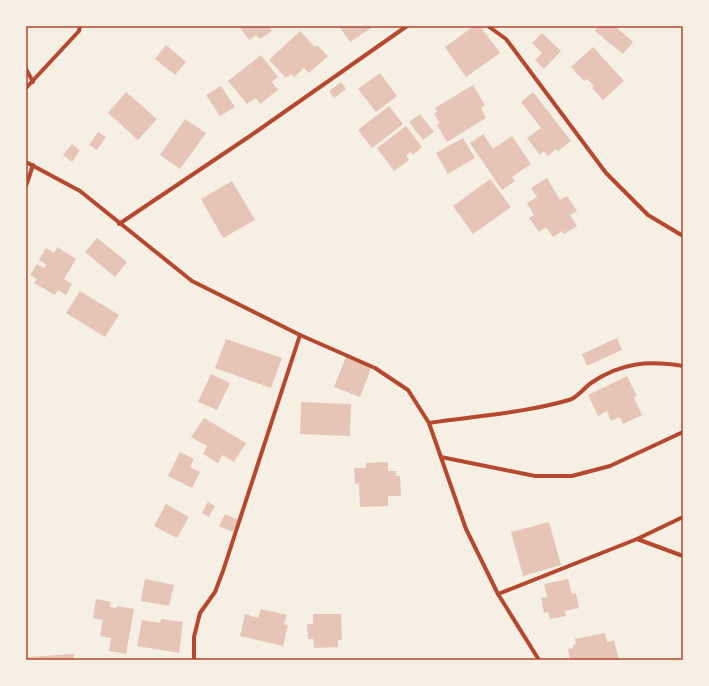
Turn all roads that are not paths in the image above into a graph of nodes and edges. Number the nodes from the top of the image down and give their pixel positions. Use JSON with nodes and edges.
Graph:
{"nodes":[{"id":1,"x":80,"y":26,"type":"edge"},
{"id":2,"x":407,"y":26,"type":"edge"},
{"id":3,"x":488,"y":26,"type":"edge"},
{"id":4,"x":26,"y":69,"type":"edge"},
{"id":5,"x":33,"y":82,"type":"junction"},
{"id":6,"x":26,"y":88,"type":"edge"},
{"id":7,"x":26,"y":162,"type":"edge"},
{"id":8,"x":33,"y":165,"type":"junction"},
{"id":9,"x":26,"y":186,"type":"edge"},
{"id":10,"x":119,"y":224,"type":"junction"},
{"id":11,"x":683,"y":236,"type":"edge"},
{"id":12,"x":300,"y":335,"type":"junction"},
{"id":13,"x":683,"y":366,"type":"edge"},
{"id":14,"x":428,"y":423,"type":"junction"},
{"id":15,"x":683,"y":432,"type":"edge"},
{"id":16,"x":441,"y":457,"type":"junction"},
{"id":17,"x":683,"y":517,"type":"edge"},
{"id":18,"x":637,"y":539,"type":"junction"},
{"id":19,"x":683,"y":556,"type":"edge"},
{"id":20,"x":498,"y":594,"type":"junction"},
{"id":21,"x":194,"y":660,"type":"edge"},
{"id":22,"x":538,"y":660,"type":"edge"}],
"edges":[{"from":1,"to":5,"type":"street"},
{"from":2,"to":10,"type":"street"},
{"from":3,"to":11,"type":"street"},
{"from":4,"to":5,"type":"street"},
{"from":5,"to":6,"type":"street"},
{"from":7,"to":8,"type":"street"},
{"from":8,"to":9,"type":"street"},
{"from":8,"to":10,"type":"street"},
{"from":10,"to":12,"type":"street"},
{"from":12,"to":14,"type":"street"},
{"from":12,"to":21,"type":"street"},
{"from":13,"to":14,"type":"street"},
{"from":14,"to":16,"type":"street"},
{"from":15,"to":16,"type":"street"},
{"from":16,"to":20,"type":"street"},
{"from":17,"to":18,"type":"street"},
{"from":18,"to":19,"type":"street"},
{"from":18,"to":20,"type":"street"},
{"from":20,"to":22,"type":"street"}]}
